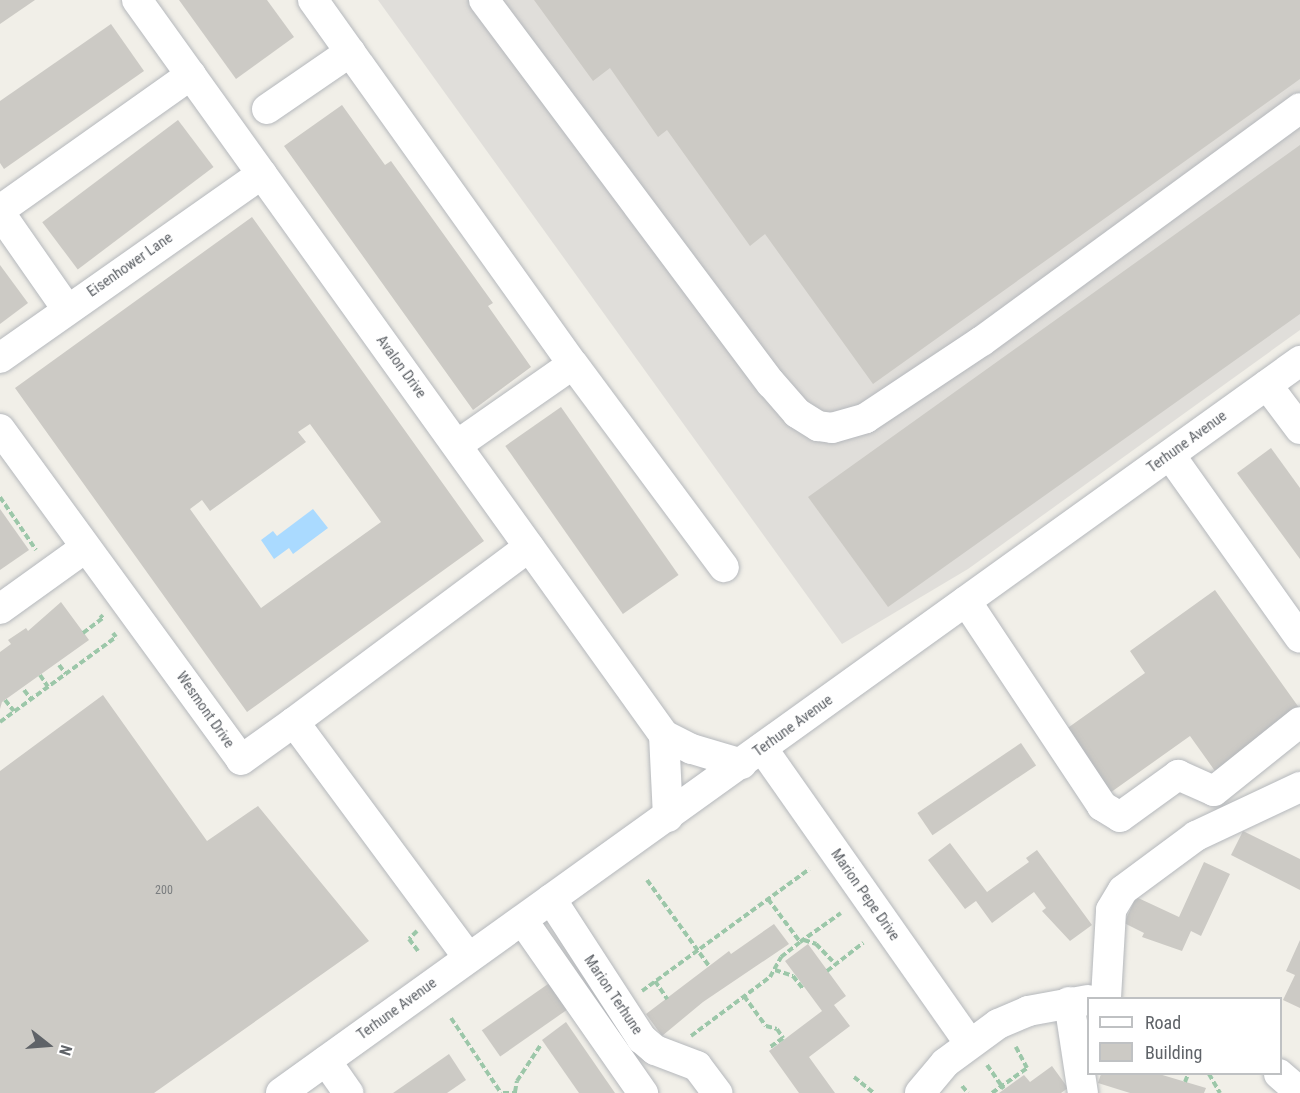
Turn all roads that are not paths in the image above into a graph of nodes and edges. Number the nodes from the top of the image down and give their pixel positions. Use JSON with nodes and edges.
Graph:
{"nodes":[{"id":1,"x":137,"y":0,"type":"edge"},
{"id":2,"x":313,"y":0,"type":"edge"},
{"id":3,"x":484,"y":0,"type":"edge"},
{"id":4,"x":350,"y":52,"type":"junction"},
{"id":5,"x":191,"y":75,"type":"junction"},
{"id":6,"x":1300,"y":108,"type":"edge"},
{"id":7,"x":267,"y":109,"type":"dead end"},
{"id":8,"x":262,"y":174,"type":"junction"},
{"id":9,"x":0,"y":212,"type":"edge"},
{"id":10,"x":67,"y":309,"type":"junction"},
{"id":11,"x":0,"y":358,"type":"edge"},
{"id":12,"x":1300,"y":361,"type":"edge"},
{"id":13,"x":573,"y":364,"type":"junction"},
{"id":14,"x":1267,"y":385,"type":"junction"},
{"id":15,"x":0,"y":429,"type":"edge"},
{"id":16,"x":1300,"y":429,"type":"edge"},
{"id":17,"x":456,"y":445,"type":"junction"},
{"id":18,"x":1170,"y":455,"type":"junction"},
{"id":19,"x":530,"y":547,"type":"junction"},
{"id":20,"x":86,"y":548,"type":"junction"},
{"id":21,"x":724,"y":567,"type":"dead end"},
{"id":22,"x":966,"y":601,"type":"junction"},
{"id":23,"x":0,"y":609,"type":"edge"},
{"id":24,"x":1300,"y":638,"type":"edge"},
{"id":25,"x":294,"y":722,"type":"junction"},
{"id":26,"x":1300,"y":722,"type":"edge"},
{"id":27,"x":664,"y":735,"type":"junction"},
{"id":28,"x":752,"y":756,"type":"junction"},
{"id":29,"x":1300,"y":787,"type":"edge"},
{"id":30,"x":668,"y":817,"type":"junction"},
{"id":31,"x":551,"y":899,"type":"junction"},
{"id":32,"x":523,"y":921,"type":"junction"},
{"id":33,"x":468,"y":957,"type":"junction"},
{"id":34,"x":1106,"y":997,"type":"edge"},
{"id":35,"x":1079,"y":1001,"type":"edge"},
{"id":36,"x":978,"y":1054,"type":"junction"},
{"id":37,"x":326,"y":1061,"type":"junction"},
{"id":38,"x":1280,"y":1075,"type":"edge"},
{"id":39,"x":283,"y":1091,"type":"edge"},
{"id":40,"x":1300,"y":1092,"type":"edge"},
{"id":41,"x":348,"y":1093,"type":"edge"},
{"id":42,"x":643,"y":1093,"type":"edge"},
{"id":43,"x":717,"y":1093,"type":"edge"},
{"id":44,"x":920,"y":1093,"type":"edge"},
{"id":45,"x":1083,"y":1093,"type":"edge"}],
"edges":[{"from":1,"to":5,"type":"street","name":"Avalon Drive"},
{"from":2,"to":4,"type":"street"},
{"from":3,"to":6,"type":"street"},
{"from":4,"to":7,"type":"street"},
{"from":4,"to":13,"type":"street"},
{"from":5,"to":8,"type":"street","name":"Avalon Drive"},
{"from":5,"to":9,"type":"street"},
{"from":8,"to":10,"type":"street","name":"Eisenhower Lane"},
{"from":8,"to":17,"type":"street","name":"Avalon Drive"},
{"from":9,"to":10,"type":"street"},
{"from":10,"to":11,"type":"street","name":"Eisenhower Lane"},
{"from":12,"to":14,"type":"street","name":"Terhune Avenue"},
{"from":13,"to":17,"type":"street"},
{"from":13,"to":21,"type":"street"},
{"from":14,"to":16,"type":"street"},
{"from":14,"to":18,"type":"street","name":"Terhune Avenue"},
{"from":15,"to":20,"type":"street","name":"Wesmont Drive"},
{"from":17,"to":19,"type":"street","name":"Avalon Drive"},
{"from":18,"to":22,"type":"street","name":"Terhune Avenue"},
{"from":18,"to":24,"type":"street"},
{"from":19,"to":25,"type":"street"},
{"from":19,"to":27,"type":"street","name":"Avalon Drive"},
{"from":20,"to":23,"type":"street"},
{"from":20,"to":25,"type":"street","name":"Wesmont Drive"},
{"from":22,"to":26,"type":"street"},
{"from":22,"to":28,"type":"street","name":"Terhune Avenue"},
{"from":25,"to":33,"type":"street"},
{"from":27,"to":28,"type":"street","name":"Avalon Drive"},
{"from":27,"to":30,"type":"street"},
{"from":28,"to":30,"type":"street","name":"Terhune Avenue"},
{"from":28,"to":36,"type":"street","name":"Marion Pepe Drive"},
{"from":29,"to":34,"type":"street"},
{"from":30,"to":31,"type":"street","name":"Terhune Avenue"},
{"from":31,"to":32,"type":"street","name":"Terhune Avenue"},
{"from":31,"to":43,"type":"street","name":"Marion Terhune"},
{"from":32,"to":33,"type":"street","name":"Terhune Avenue"},
{"from":32,"to":42,"type":"street"},
{"from":33,"to":37,"type":"street","name":"Terhune Avenue"},
{"from":35,"to":36,"type":"street"},
{"from":35,"to":45,"type":"street"},
{"from":36,"to":44,"type":"street"},
{"from":37,"to":39,"type":"street","name":"Terhune Avenue"},
{"from":37,"to":41,"type":"street"},
{"from":38,"to":40,"type":"street"}]}
